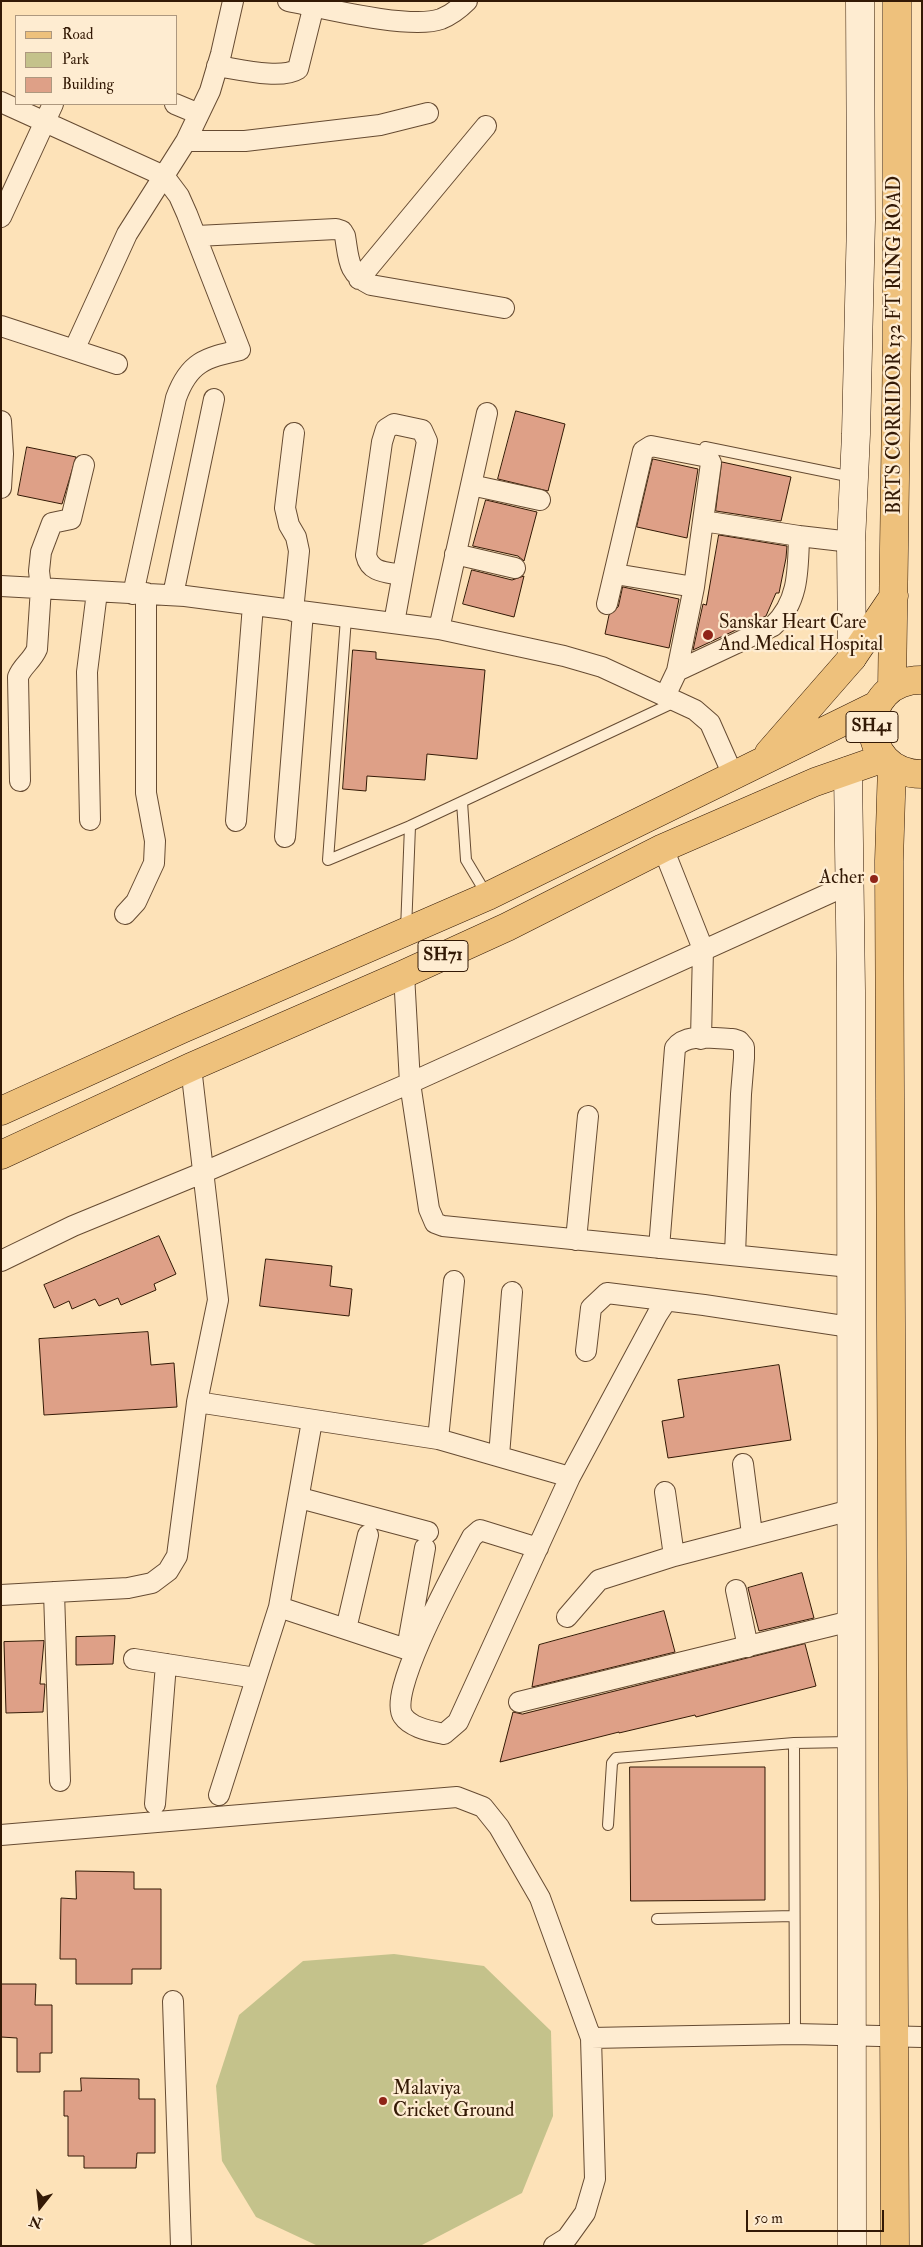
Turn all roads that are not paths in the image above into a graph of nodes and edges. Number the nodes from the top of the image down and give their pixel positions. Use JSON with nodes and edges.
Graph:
{"nodes":[{"id":1,"x":233,"y":1,"type":"edge"},
{"id":2,"x":288,"y":1,"type":"edge"},
{"id":3,"x":467,"y":1,"type":"edge"},
{"id":4,"x":860,"y":1,"type":"edge"},
{"id":5,"x":897,"y":1,"type":"edge"},
{"id":6,"x":314,"y":4,"type":"edge"},
{"id":7,"x":364,"y":8,"type":"edge"},
{"id":8,"x":217,"y":66,"type":"junction"},
{"id":9,"x":2,"y":105,"type":"edge"},
{"id":10,"x":177,"y":105,"type":"edge"},
{"id":11,"x":49,"y":113,"type":"edge"},
{"id":12,"x":428,"y":113,"type":"dead end"},
{"id":13,"x":199,"y":114,"type":"junction"},
{"id":14,"x":486,"y":126,"type":"dead end"},
{"id":15,"x":186,"y":141,"type":"junction"},
{"id":16,"x":164,"y":176,"type":"junction"},
{"id":17,"x":1,"y":218,"type":"edge"},
{"id":18,"x":197,"y":236,"type":"junction"},
{"id":19,"x":360,"y":280,"type":"junction"},
{"id":20,"x":504,"y":308,"type":"dead end"},
{"id":21,"x":1,"y":326,"type":"edge"},
{"id":22,"x":74,"y":350,"type":"junction"},
{"id":23,"x":117,"y":364,"type":"dead end"},
{"id":24,"x":214,"y":399,"type":"dead end"},
{"id":25,"x":487,"y":413,"type":"dead end"},
{"id":26,"x":1,"y":421,"type":"edge"},
{"id":27,"x":294,"y":433,"type":"dead end"},
{"id":28,"x":706,"y":446,"type":"dead end"},
{"id":29,"x":84,"y":466,"type":"dead end"},
{"id":30,"x":853,"y":477,"type":"junction"},
{"id":31,"x":471,"y":485,"type":"junction"},
{"id":32,"x":1,"y":488,"type":"edge"},
{"id":33,"x":540,"y":500,"type":"dead end"},
{"id":34,"x":703,"y":521,"type":"junction"},
{"id":35,"x":799,"y":536,"type":"junction"},
{"id":36,"x":851,"y":542,"type":"junction"},
{"id":37,"x":456,"y":554,"type":"junction"},
{"id":38,"x":515,"y":568,"type":"dead end"},
{"id":39,"x":615,"y":574,"type":"junction"},
{"id":40,"x":402,"y":575,"type":"junction"},
{"id":41,"x":1,"y":586,"type":"edge"},
{"id":42,"x":41,"y":588,"type":"junction"},
{"id":43,"x":694,"y":588,"type":"junction"},
{"id":44,"x":97,"y":592,"type":"junction"},
{"id":45,"x":140,"y":593,"type":"junction"},
{"id":46,"x":173,"y":595,"type":"junction"},
{"id":47,"x":894,"y":596,"type":"junction"},
{"id":48,"x":607,"y":604,"type":"dead end"},
{"id":49,"x":253,"y":605,"type":"junction"},
{"id":50,"x":298,"y":612,"type":"junction"},
{"id":51,"x":346,"y":618,"type":"junction"},
{"id":52,"x":394,"y":623,"type":"junction"},
{"id":53,"x":438,"y":629,"type":"junction"},
{"id":54,"x":852,"y":658,"type":"junction"},
{"id":55,"x":678,"y":671,"type":"junction"},
{"id":56,"x":922,"y":680,"type":"edge"},
{"id":57,"x":885,"y":696,"type":"junction"},
{"id":58,"x":672,"y":698,"type":"junction"},
{"id":59,"x":888,"y":762,"type":"junction"},
{"id":60,"x":759,"y":763,"type":"junction"},
{"id":61,"x":848,"y":771,"type":"junction"},
{"id":62,"x":922,"y":774,"type":"edge"},
{"id":63,"x":733,"y":775,"type":"junction"},
{"id":64,"x":20,"y":781,"type":"dead end"},
{"id":65,"x":462,"y":802,"type":"junction"},
{"id":66,"x":90,"y":820,"type":"dead end"},
{"id":67,"x":236,"y":821,"type":"dead end"},
{"id":68,"x":410,"y":826,"type":"junction"},
{"id":69,"x":285,"y":837,"type":"dead end"},
{"id":70,"x":663,"y":848,"type":"junction"},
{"id":71,"x":850,"y":884,"type":"junction"},
{"id":72,"x":488,"y":896,"type":"junction"},
{"id":73,"x":125,"y":914,"type":"dead end"},
{"id":74,"x":506,"y":926,"type":"junction"},
{"id":75,"x":406,"y":931,"type":"junction"},
{"id":76,"x":703,"y":949,"type":"junction"},
{"id":77,"x":404,"y":974,"type":"junction"},
{"id":78,"x":700,"y":1039,"type":"junction"},
{"id":79,"x":190,"y":1067,"type":"junction"},
{"id":80,"x":410,"y":1083,"type":"junction"},
{"id":81,"x":1,"y":1111,"type":"edge"},
{"id":82,"x":588,"y":1116,"type":"dead end"},
{"id":83,"x":1,"y":1155,"type":"edge"},
{"id":84,"x":202,"y":1173,"type":"junction"},
{"id":85,"x":576,"y":1240,"type":"junction"},
{"id":86,"x":659,"y":1248,"type":"junction"},
{"id":87,"x":734,"y":1255,"type":"junction"},
{"id":88,"x":1,"y":1261,"type":"edge"},
{"id":89,"x":850,"y":1267,"type":"junction"},
{"id":90,"x":454,"y":1281,"type":"dead end"},
{"id":91,"x":512,"y":1292,"type":"dead end"},
{"id":92,"x":666,"y":1301,"type":"junction"},
{"id":93,"x":850,"y":1327,"type":"junction"},
{"id":94,"x":586,"y":1351,"type":"dead end"},
{"id":95,"x":197,"y":1402,"type":"junction"},
{"id":96,"x":312,"y":1421,"type":"junction"},
{"id":97,"x":438,"y":1439,"type":"junction"},
{"id":98,"x":499,"y":1456,"type":"junction"},
{"id":99,"x":743,"y":1464,"type":"dead end"},
{"id":100,"x":570,"y":1477,"type":"junction"},
{"id":101,"x":665,"y":1492,"type":"dead end"},
{"id":102,"x":300,"y":1498,"type":"junction"},
{"id":103,"x":851,"y":1510,"type":"junction"},
{"id":104,"x":752,"y":1534,"type":"junction"},
{"id":105,"x":368,"y":1535,"type":"dead end"},
{"id":106,"x":538,"y":1548,"type":"junction"},
{"id":107,"x":674,"y":1556,"type":"junction"},
{"id":108,"x":736,"y":1590,"type":"dead end"},
{"id":109,"x":54,"y":1592,"type":"junction"},
{"id":110,"x":1,"y":1595,"type":"edge"},
{"id":111,"x":279,"y":1607,"type":"junction"},
{"id":112,"x":567,"y":1617,"type":"dead end"},
{"id":113,"x":851,"y":1621,"type":"junction"},
{"id":114,"x":346,"y":1629,"type":"junction"},
{"id":115,"x":748,"y":1646,"type":"junction"},
{"id":116,"x":411,"y":1651,"type":"junction"},
{"id":117,"x":134,"y":1659,"type":"dead end"},
{"id":118,"x":166,"y":1664,"type":"junction"},
{"id":119,"x":256,"y":1678,"type":"junction"},
{"id":120,"x":519,"y":1702,"type":"dead end"},
{"id":121,"x":851,"y":1742,"type":"junction"},
{"id":122,"x":794,"y":1743,"type":"junction"},
{"id":123,"x":60,"y":1781,"type":"dead end"},
{"id":124,"x":219,"y":1795,"type":"dead end"},
{"id":125,"x":155,"y":1804,"type":"dead end"},
{"id":126,"x":608,"y":1825,"type":"dead end"},
{"id":127,"x":1,"y":1835,"type":"edge"},
{"id":128,"x":794,"y":1916,"type":"junction"},
{"id":129,"x":657,"y":1919,"type":"dead end"},
{"id":130,"x":173,"y":2001,"type":"dead end"},
{"id":131,"x":795,"y":2034,"type":"junction"},
{"id":132,"x":852,"y":2035,"type":"junction"},
{"id":133,"x":893,"y":2037,"type":"junction"},
{"id":134,"x":922,"y":2037,"type":"edge"},
{"id":135,"x":591,"y":2038,"type":"junction"},
{"id":136,"x":181,"y":2246,"type":"edge"},
{"id":137,"x":554,"y":2246,"type":"edge"},
{"id":138,"x":852,"y":2246,"type":"edge"},
{"id":139,"x":895,"y":2246,"type":"edge"}],
"edges":[{"from":1,"to":8,"type":"street"},
{"from":2,"to":6,"type":"street"},
{"from":3,"to":7,"type":"street"},
{"from":4,"to":30,"type":"street"},
{"from":5,"to":47,"type":"main road","name":"BRTS CORRIDOR 132 FT RING ROAD","number":"SH41"},
{"from":6,"to":7,"type":"street"},
{"from":6,"to":8,"type":"street"},
{"from":8,"to":13,"type":"street"},
{"from":9,"to":11,"type":"street"},
{"from":10,"to":13,"type":"street"},
{"from":11,"to":16,"type":"street"},
{"from":11,"to":17,"type":"street"},
{"from":12,"to":15,"type":"street"},
{"from":13,"to":15,"type":"street"},
{"from":14,"to":19,"type":"street"},
{"from":15,"to":16,"type":"street"},
{"from":16,"to":18,"type":"street"},
{"from":16,"to":22,"type":"street"},
{"from":18,"to":19,"type":"street"},
{"from":18,"to":45,"type":"street"},
{"from":19,"to":20,"type":"street"},
{"from":21,"to":22,"type":"street"},
{"from":22,"to":23,"type":"street"},
{"from":24,"to":46,"type":"street"},
{"from":25,"to":31,"type":"street"},
{"from":26,"to":32,"type":"street"},
{"from":27,"to":50,"type":"street"},
{"from":28,"to":30,"type":"lane"},
{"from":29,"to":42,"type":"street"},
{"from":30,"to":36,"type":"street"},
{"from":31,"to":33,"type":"street"},
{"from":31,"to":37,"type":"street"},
{"from":34,"to":35,"type":"street"},
{"from":34,"to":39,"type":"street"},
{"from":34,"to":43,"type":"street"},
{"from":35,"to":36,"type":"street"},
{"from":35,"to":55,"type":"street"},
{"from":36,"to":54,"type":"street"},
{"from":37,"to":38,"type":"street"},
{"from":37,"to":53,"type":"street"},
{"from":39,"to":43,"type":"street"},
{"from":39,"to":48,"type":"street"},
{"from":40,"to":40,"type":"street"},
{"from":40,"to":52,"type":"street"},
{"from":41,"to":42,"type":"street"},
{"from":42,"to":44,"type":"street"},
{"from":42,"to":64,"type":"street"},
{"from":43,"to":55,"type":"street"},
{"from":44,"to":45,"type":"street"},
{"from":44,"to":66,"type":"street"},
{"from":45,"to":46,"type":"street"},
{"from":45,"to":73,"type":"street"},
{"from":46,"to":49,"type":"street"},
{"from":47,"to":54,"type":"main road"},
{"from":47,"to":57,"type":"main road","name":"BRTS CORRIDOR 132 FT RING ROAD","number":"SH41"},
{"from":49,"to":50,"type":"street"},
{"from":49,"to":67,"type":"street"},
{"from":50,"to":51,"type":"street"},
{"from":50,"to":69,"type":"street"},
{"from":51,"to":52,"type":"street"},
{"from":51,"to":68,"type":"lane"},
{"from":52,"to":53,"type":"street"},
{"from":53,"to":58,"type":"street"},
{"from":54,"to":60,"type":"main road"},
{"from":55,"to":58,"type":"street"},
{"from":56,"to":57,"type":"main road","number":"SH41"},
{"from":57,"to":59,"type":"main road","number":"SH41"},
{"from":57,"to":60,"type":"main road","number":"SH71"},
{"from":58,"to":63,"type":"street"},
{"from":58,"to":65,"type":"lane"},
{"from":59,"to":61,"type":"main road","number":"SH71"},
{"from":59,"to":62,"type":"main road","number":"SH41"},
{"from":59,"to":133,"type":"main road","number":"SH41"},
{"from":60,"to":63,"type":"main road","number":"SH71"},
{"from":61,"to":70,"type":"main road","number":"SH71"},
{"from":61,"to":71,"type":"street"},
{"from":63,"to":72,"type":"main road","number":"SH71"},
{"from":65,"to":68,"type":"lane"},
{"from":65,"to":72,"type":"lane"},
{"from":68,"to":75,"type":"lane"},
{"from":70,"to":74,"type":"main road","number":"SH71"},
{"from":70,"to":76,"type":"street"},
{"from":71,"to":76,"type":"street"},
{"from":71,"to":89,"type":"street"},
{"from":72,"to":74,"type":"main road"},
{"from":72,"to":75,"type":"main road","number":"SH71"},
{"from":74,"to":77,"type":"main road","number":"SH71"},
{"from":75,"to":81,"type":"main road","number":"SH71"},
{"from":76,"to":78,"type":"street"},
{"from":76,"to":80,"type":"street"},
{"from":77,"to":79,"type":"main road","number":"SH71"},
{"from":77,"to":80,"type":"street"},
{"from":78,"to":86,"type":"street"},
{"from":78,"to":87,"type":"street"},
{"from":79,"to":83,"type":"main road","number":"SH71"},
{"from":79,"to":84,"type":"street"},
{"from":80,"to":84,"type":"street"},
{"from":80,"to":85,"type":"street"},
{"from":82,"to":85,"type":"street"},
{"from":84,"to":88,"type":"street"},
{"from":84,"to":95,"type":"street"},
{"from":85,"to":86,"type":"street"},
{"from":86,"to":87,"type":"street"},
{"from":87,"to":89,"type":"street"},
{"from":89,"to":93,"type":"street"},
{"from":90,"to":97,"type":"street"},
{"from":91,"to":98,"type":"street"},
{"from":92,"to":93,"type":"street"},
{"from":92,"to":94,"type":"street"},
{"from":92,"to":100,"type":"street"},
{"from":93,"to":103,"type":"street"},
{"from":95,"to":96,"type":"street"},
{"from":95,"to":109,"type":"street"},
{"from":96,"to":97,"type":"street"},
{"from":96,"to":102,"type":"street"},
{"from":97,"to":98,"type":"street"},
{"from":98,"to":100,"type":"street"},
{"from":99,"to":104,"type":"street"},
{"from":100,"to":106,"type":"street"},
{"from":101,"to":107,"type":"street"},
{"from":102,"to":111,"type":"street"},
{"from":102,"to":116,"type":"street"},
{"from":103,"to":104,"type":"street"},
{"from":103,"to":113,"type":"street"},
{"from":104,"to":107,"type":"street"},
{"from":105,"to":114,"type":"street"},
{"from":106,"to":116,"type":"street"},
{"from":106,"to":116,"type":"street"},
{"from":107,"to":112,"type":"street"},
{"from":108,"to":115,"type":"street"},
{"from":109,"to":110,"type":"street"},
{"from":109,"to":123,"type":"street"},
{"from":111,"to":114,"type":"street"},
{"from":111,"to":119,"type":"street"},
{"from":113,"to":115,"type":"street"},
{"from":113,"to":121,"type":"street"},
{"from":114,"to":116,"type":"street"},
{"from":115,"to":120,"type":"street"},
{"from":117,"to":118,"type":"street"},
{"from":118,"to":119,"type":"street"},
{"from":118,"to":125,"type":"street"},
{"from":119,"to":124,"type":"street"},
{"from":121,"to":122,"type":"lane"},
{"from":121,"to":132,"type":"street"},
{"from":122,"to":126,"type":"lane"},
{"from":122,"to":128,"type":"lane"},
{"from":127,"to":135,"type":"street"},
{"from":128,"to":129,"type":"lane"},
{"from":128,"to":131,"type":"lane"},
{"from":130,"to":136,"type":"street"},
{"from":131,"to":132,"type":"street"},
{"from":131,"to":135,"type":"street"},
{"from":132,"to":133,"type":"street"},
{"from":132,"to":138,"type":"street"},
{"from":133,"to":134,"type":"street"},
{"from":133,"to":139,"type":"main road","number":"SH41"},
{"from":135,"to":137,"type":"street"}]}
